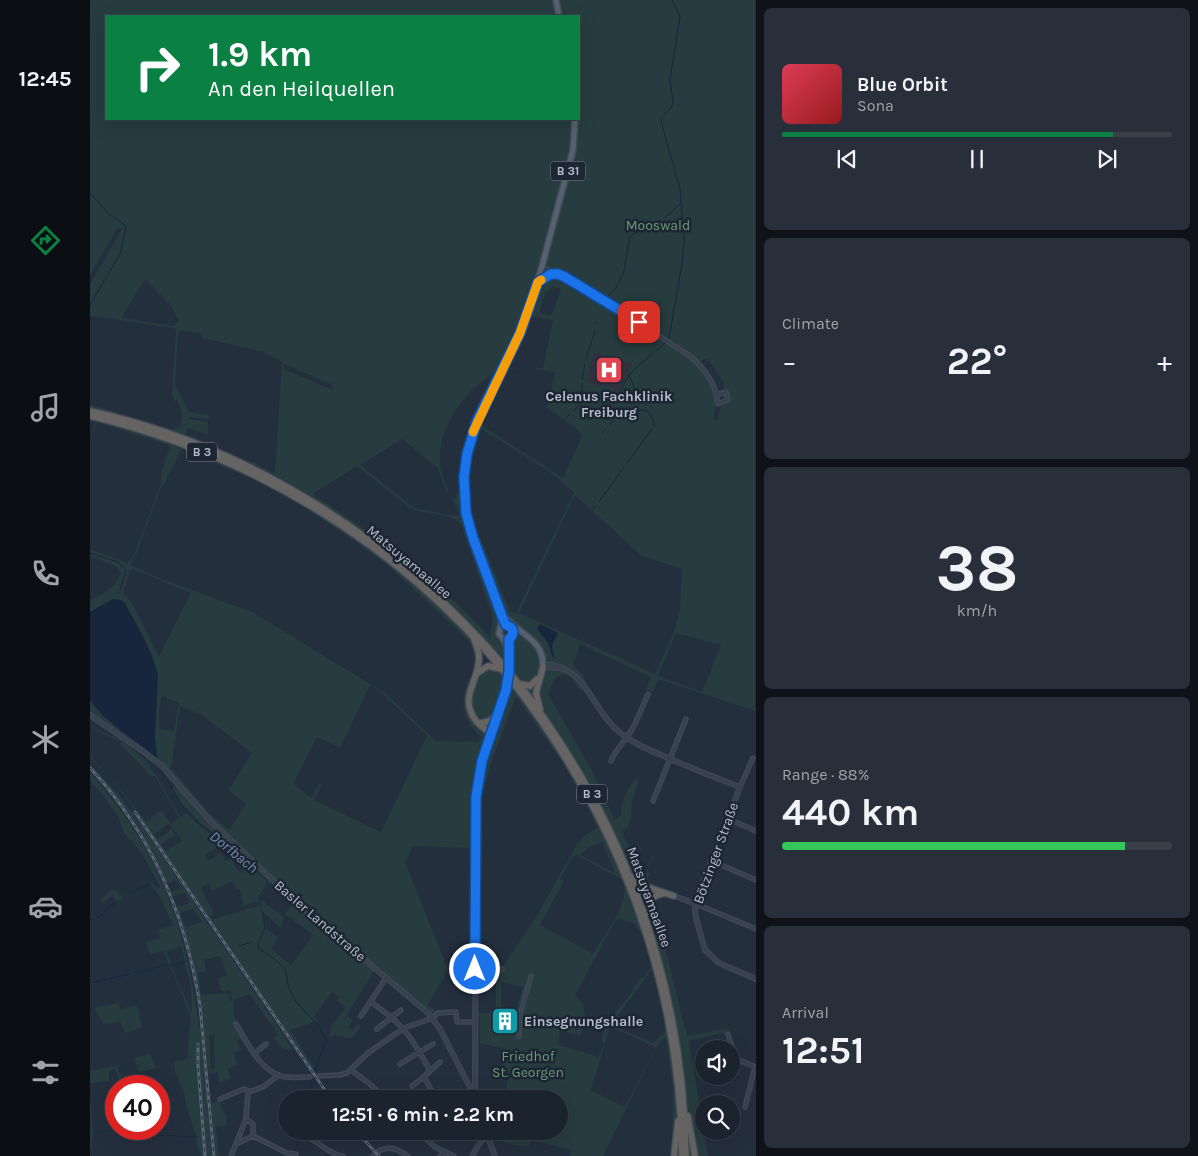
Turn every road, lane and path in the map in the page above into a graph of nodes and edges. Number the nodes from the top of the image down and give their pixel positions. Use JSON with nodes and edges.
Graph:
{"nodes":[{"id":1,"x":556,"y":0,"type":"edge"},
{"id":2,"x":559,"y":15,"type":"edge"},
{"id":3,"x":575,"y":120,"type":"edge"},
{"id":4,"x":542,"y":270,"type":"junction"},
{"id":5,"x":551,"y":274,"type":"junction"},
{"id":6,"x":558,"y":274,"type":"junction"},
{"id":7,"x":538,"y":282,"type":"junction"},
{"id":8,"x":716,"y":395,"type":"dead end"},
{"id":9,"x":90,"y":411,"type":"edge"},
{"id":10,"x":90,"y":416,"type":"edge"},
{"id":11,"x":309,"y":502,"type":"junction"},
{"id":12,"x":500,"y":607,"type":"junction"},
{"id":13,"x":504,"y":626,"type":"junction"},
{"id":14,"x":524,"y":634,"type":"junction"},
{"id":15,"x":510,"y":636,"type":"junction"},
{"id":16,"x":474,"y":637,"type":"junction"},
{"id":17,"x":545,"y":665,"type":"junction"},
{"id":18,"x":507,"y":673,"type":"junction"},
{"id":19,"x":476,"y":674,"type":"junction"},
{"id":20,"x":518,"y":683,"type":"junction"},
{"id":21,"x":648,"y":694,"type":"dead end"},
{"id":22,"x":499,"y":711,"type":"junction"},
{"id":23,"x":541,"y":713,"type":"junction"},
{"id":24,"x":90,"y":715,"type":"edge"},
{"id":25,"x":686,"y":719,"type":"dead end"},
{"id":26,"x":479,"y":722,"type":"junction"},
{"id":27,"x":492,"y":732,"type":"junction"},
{"id":28,"x":627,"y":738,"type":"junction"},
{"id":29,"x":753,"y":758,"type":"dead end"},
{"id":30,"x":670,"y":759,"type":"junction"},
{"id":31,"x":611,"y":761,"type":"dead end"},
{"id":32,"x":740,"y":787,"type":"junction"},
{"id":33,"x":653,"y":801,"type":"dead end"},
{"id":34,"x":728,"y":819,"type":"junction"},
{"id":35,"x":756,"y":831,"type":"edge"},
{"id":36,"x":712,"y":861,"type":"junction"},
{"id":37,"x":630,"y":876,"type":"junction"},
{"id":38,"x":756,"y":880,"type":"edge"},
{"id":39,"x":665,"y":894,"type":"junction"},
{"id":40,"x":674,"y":896,"type":"joint"},
{"id":41,"x":696,"y":904,"type":"junction"},
{"id":42,"x":646,"y":918,"type":"junction"},
{"id":43,"x":756,"y":929,"type":"edge"},
{"id":44,"x":475,"y":969,"type":"junction"},
{"id":45,"x":502,"y":969,"type":"dead end"},
{"id":46,"x":530,"y":976,"type":"dead end"},
{"id":47,"x":387,"y":978,"type":"junction"},
{"id":48,"x":756,"y":978,"type":"edge"},
{"id":49,"x":371,"y":1002,"type":"junction"},
{"id":50,"x":401,"y":1010,"type":"dead end"},
{"id":51,"x":361,"y":1016,"type":"dead end"},
{"id":52,"x":392,"y":1017,"type":"junction"},
{"id":53,"x":433,"y":1018,"type":"junction"},
{"id":54,"x":475,"y":1022,"type":"junction"},
{"id":55,"x":236,"y":1024,"type":"dead end"},
{"id":56,"x":404,"y":1028,"type":"junction"},
{"id":57,"x":377,"y":1029,"type":"dead end"},
{"id":58,"x":728,"y":1034,"type":"dead end"},
{"id":59,"x":519,"y":1036,"type":"dead end"},
{"id":60,"x":266,"y":1044,"type":"dead end"},
{"id":61,"x":433,"y":1044,"type":"dead end"},
{"id":62,"x":420,"y":1051,"type":"junction"},
{"id":63,"x":254,"y":1053,"type":"junction"},
{"id":64,"x":440,"y":1062,"type":"dead end"},
{"id":65,"x":400,"y":1064,"type":"dead end"},
{"id":66,"x":755,"y":1067,"type":"edge"},
{"id":67,"x":351,"y":1070,"type":"junction"},
{"id":68,"x":430,"y":1071,"type":"junction"},
{"id":69,"x":280,"y":1075,"type":"junction"},
{"id":70,"x":319,"y":1076,"type":"dead end"},
{"id":71,"x":310,"y":1077,"type":"dead end"},
{"id":72,"x":424,"y":1077,"type":"junction"},
{"id":73,"x":412,"y":1086,"type":"dead end"},
{"id":74,"x":374,"y":1090,"type":"edge"},
{"id":75,"x":431,"y":1090,"type":"edge"},
{"id":76,"x":471,"y":1090,"type":"edge"},
{"id":77,"x":475,"y":1090,"type":"edge"},
{"id":78,"x":250,"y":1091,"type":"junction"},
{"id":79,"x":220,"y":1099,"type":"dead end"},
{"id":80,"x":745,"y":1107,"type":"dead end"},
{"id":81,"x":682,"y":1110,"type":"junction"},
{"id":82,"x":246,"y":1119,"type":"junction"},
{"id":83,"x":253,"y":1136,"type":"junction"},
{"id":84,"x":314,"y":1140,"type":"edge"},
{"id":85,"x":426,"y":1140,"type":"edge"},
{"id":86,"x":482,"y":1140,"type":"edge"},
{"id":87,"x":489,"y":1140,"type":"edge"},
{"id":88,"x":237,"y":1143,"type":"junction"},
{"id":89,"x":445,"y":1152,"type":"junction"},
{"id":90,"x":294,"y":1154,"type":"dead end"},
{"id":91,"x":374,"y":1154,"type":"edge"},
{"id":92,"x":331,"y":1155,"type":"edge"},
{"id":93,"x":232,"y":1156,"type":"edge"},
{"id":94,"x":343,"y":1156,"type":"edge"},
{"id":95,"x":408,"y":1156,"type":"edge"},
{"id":96,"x":440,"y":1156,"type":"edge"},
{"id":97,"x":454,"y":1156,"type":"edge"},
{"id":98,"x":472,"y":1156,"type":"edge"},
{"id":99,"x":494,"y":1156,"type":"edge"},
{"id":100,"x":674,"y":1156,"type":"edge"},
{"id":101,"x":682,"y":1156,"type":"edge"},
{"id":102,"x":686,"y":1156,"type":"edge"},
{"id":103,"x":696,"y":1156,"type":"edge"}],
"edges":[{"from":1,"to":2,"type":"main road"},
{"from":3,"to":4,"type":"main road","number":"B 31"},
{"from":4,"to":5,"type":"street"},
{"from":4,"to":6,"type":"street"},
{"from":4,"to":7,"type":"main road","number":"B 31"},
{"from":5,"to":6,"type":"street"},
{"from":5,"to":7,"type":"street"},
{"from":6,"to":8,"type":"street"},
{"from":7,"to":12,"type":"main road","number":"B 31"},
{"from":9,"to":11,"type":"highway","number":"B 3"},
{"from":10,"to":11,"type":"highway","number":"B 3"},
{"from":11,"to":16,"type":"highway","name":"Matsuyamaallee","number":"B 3"},
{"from":11,"to":18,"type":"highway","name":"Matsuyamaallee","number":"B 3"},
{"from":12,"to":13,"type":"main road","number":"B 31"},
{"from":12,"to":14,"type":"main road","number":"B 31"},
{"from":13,"to":15,"type":"main road"},
{"from":13,"to":15,"type":"main road","number":"B 31"},
{"from":14,"to":15,"type":"main road"},
{"from":14,"to":17,"type":"main road","number":"B 31"},
{"from":15,"to":22,"type":"main road","number":"B 31","bridge":true},
{"from":16,"to":18,"type":"highway","name":"Matsuyamaallee","number":"B 3"},
{"from":16,"to":19,"type":"highway"},
{"from":17,"to":20,"type":"highway"},
{"from":17,"to":23,"type":"highway","number":"B 31"},
{"from":17,"to":28,"type":"street","name":"Bötzinger Straße"},
{"from":18,"to":19,"type":"highway"},
{"from":18,"to":20,"type":"highway","name":"Matsuyamaallee","number":"B 3"},
{"from":18,"to":81,"type":"highway","name":"Matsuyamaallee","number":"B 3"},
{"from":19,"to":26,"type":"highway"},
{"from":20,"to":23,"type":"highway","name":"Matsuyamaallee","number":"B 3"},
{"from":21,"to":28,"type":"street"},
{"from":22,"to":26,"type":"highway"},
{"from":22,"to":27,"type":"main road"},
{"from":23,"to":37,"type":"highway","name":"Matsuyamaallee","number":"B 3"},
{"from":24,"to":47,"type":"street","name":"Basler Landstraße"},
{"from":25,"to":30,"type":"street"},
{"from":26,"to":27,"type":"highway"},
{"from":27,"to":44,"type":"street"},
{"from":28,"to":30,"type":"street","name":"Bötzinger Straße"},
{"from":28,"to":31,"type":"street"},
{"from":29,"to":32,"type":"street","name":"Bötzinger Straße"},
{"from":30,"to":32,"type":"street","name":"Bötzinger Straße"},
{"from":30,"to":33,"type":"street"},
{"from":32,"to":34,"type":"street","name":"Bötzinger Straße"},
{"from":34,"to":35,"type":"street"},
{"from":34,"to":36,"type":"street","name":"Bötzinger Straße"},
{"from":36,"to":38,"type":"street"},
{"from":36,"to":41,"type":"street","name":"Bötzinger Straße"},
{"from":37,"to":39,"type":"highway"},
{"from":37,"to":42,"type":"highway","name":"Matsuyamaallee","number":"B 3"},
{"from":39,"to":40,"type":"highway"},
{"from":39,"to":42,"type":"highway"},
{"from":40,"to":41,"type":"street"},
{"from":41,"to":43,"type":"street"},
{"from":41,"to":48,"type":"street","name":"Bötzinger Straße"},
{"from":42,"to":81,"type":"highway","name":"Matsuyamaallee","number":"B 3"},
{"from":44,"to":45,"type":"street"},
{"from":44,"to":54,"type":"street"},
{"from":46,"to":59,"type":"street"},
{"from":47,"to":49,"type":"street"},
{"from":47,"to":53,"type":"street","name":"Basler Landstraße"},
{"from":49,"to":51,"type":"street"},
{"from":49,"to":52,"type":"street"},
{"from":50,"to":52,"type":"street"},
{"from":52,"to":56,"type":"street"},
{"from":52,"to":57,"type":"street"},
{"from":53,"to":54,"type":"street"},
{"from":53,"to":56,"type":"street"},
{"from":53,"to":76,"type":"street","name":"Basler Landstraße"},
{"from":54,"to":77,"type":"street"},
{"from":55,"to":63,"type":"street"},
{"from":56,"to":62,"type":"street"},
{"from":56,"to":67,"type":"street"},
{"from":58,"to":66,"type":"street"},
{"from":60,"to":63,"type":"street"},
{"from":61,"to":62,"type":"street"},
{"from":62,"to":65,"type":"street"},
{"from":62,"to":68,"type":"street"},
{"from":63,"to":69,"type":"street"},
{"from":64,"to":68,"type":"street"},
{"from":66,"to":80,"type":"street"},
{"from":67,"to":70,"type":"street"},
{"from":67,"to":74,"type":"street"},
{"from":68,"to":72,"type":"street"},
{"from":69,"to":71,"type":"street"},
{"from":69,"to":78,"type":"street"},
{"from":72,"to":73,"type":"street"},
{"from":72,"to":75,"type":"street"},
{"from":78,"to":79,"type":"street"},
{"from":78,"to":82,"type":"street"},
{"from":81,"to":100,"type":"highway"},
{"from":81,"to":101,"type":"highway","name":"Matsuyamaallee","number":"B 3"},
{"from":81,"to":102,"type":"highway","name":"Matsuyamaallee","number":"B 3"},
{"from":81,"to":103,"type":"highway"},
{"from":82,"to":83,"type":"street"},
{"from":82,"to":88,"type":"street"},
{"from":83,"to":88,"type":"street"},
{"from":83,"to":90,"type":"street"},
{"from":84,"to":92,"type":"street"},
{"from":85,"to":89,"type":"street"},
{"from":86,"to":98,"type":"street"},
{"from":87,"to":99,"type":"street"},
{"from":88,"to":93,"type":"street"},
{"from":89,"to":96,"type":"street"},
{"from":89,"to":97,"type":"street"},
{"from":91,"to":95,"type":"street"},
{"from":92,"to":94,"type":"street"}]}
